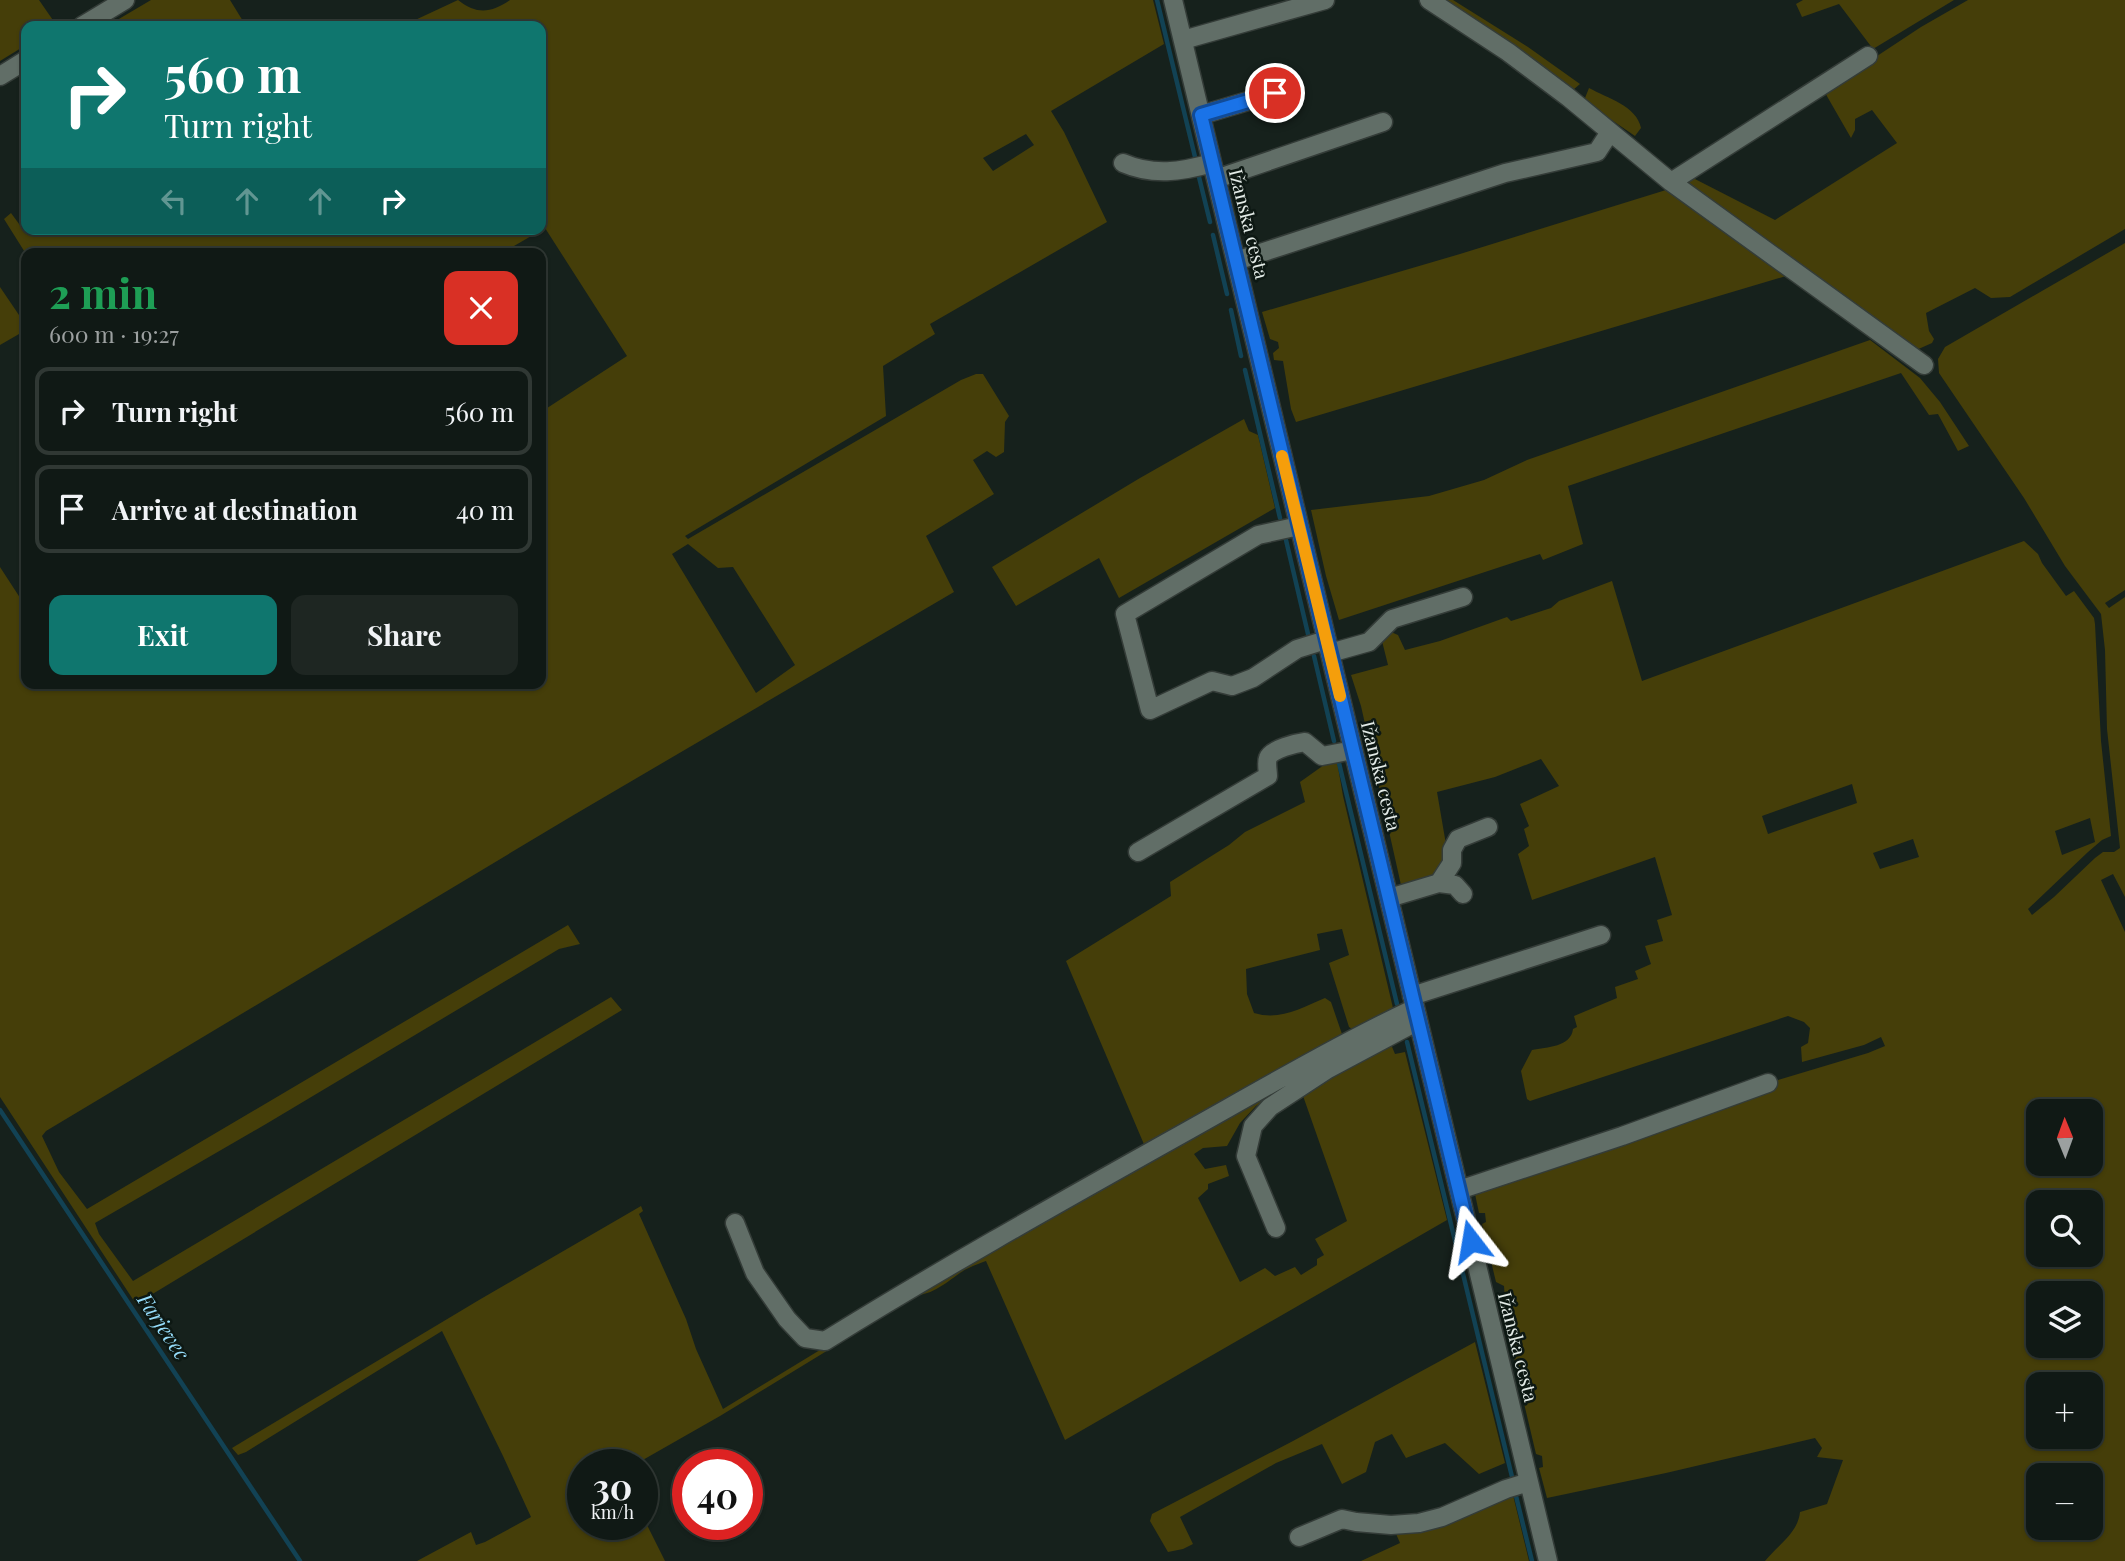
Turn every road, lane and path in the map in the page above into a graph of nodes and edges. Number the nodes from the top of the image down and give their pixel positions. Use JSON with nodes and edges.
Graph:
{"nodes":[{"id":1,"x":125,"y":0,"type":"edge"},
{"id":2,"x":1173,"y":0,"type":"edge"},
{"id":3,"x":1325,"y":0,"type":"edge"},
{"id":4,"x":1429,"y":0,"type":"edge"},
{"id":5,"x":90,"y":21,"type":"edge"},
{"id":6,"x":1183,"y":40,"type":"junction"},
{"id":7,"x":1868,"y":56,"type":"dead end"},
{"id":8,"x":21,"y":63,"type":"edge"},
{"id":9,"x":0,"y":76,"type":"edge"},
{"id":10,"x":1275,"y":93,"type":"dead end"},
{"id":11,"x":1201,"y":115,"type":"junction"},
{"id":12,"x":1383,"y":122,"type":"dead end"},
{"id":13,"x":1610,"y":132,"type":"junction"},
{"id":14,"x":1123,"y":163,"type":"dead end"},
{"id":15,"x":1214,"y":171,"type":"junction"},
{"id":16,"x":1671,"y":182,"type":"junction"},
{"id":17,"x":1236,"y":261,"type":"junction"},
{"id":18,"x":1924,"y":365,"type":"dead end"},
{"id":19,"x":1299,"y":526,"type":"junction"},
{"id":20,"x":1462,"y":597,"type":"dead end"},
{"id":21,"x":1328,"y":647,"type":"junction"},
{"id":22,"x":1353,"y":750,"type":"junction"},
{"id":23,"x":1488,"y":827,"type":"dead end"},
{"id":24,"x":1139,"y":852,"type":"dead end"},
{"id":25,"x":1440,"y":883,"type":"junction"},
{"id":26,"x":1463,"y":894,"type":"dead end"},
{"id":27,"x":1389,"y":898,"type":"junction"},
{"id":28,"x":1601,"y":935,"type":"dead end"},
{"id":29,"x":1415,"y":1009,"type":"junction"},
{"id":30,"x":1768,"y":1083,"type":"dead end"},
{"id":31,"x":1459,"y":1190,"type":"junction"},
{"id":32,"x":735,"y":1223,"type":"dead end"},
{"id":33,"x":1276,"y":1228,"type":"dead end"},
{"id":34,"x":1529,"y":1482,"type":"junction"},
{"id":35,"x":1299,"y":1537,"type":"dead end"},
{"id":36,"x":1548,"y":1561,"type":"edge"}],
"edges":[{"from":1,"to":5,"type":"street"},
{"from":2,"to":6,"type":"street","name":"Ižanska cesta"},
{"from":3,"to":6,"type":"street"},
{"from":4,"to":13,"type":"street"},
{"from":6,"to":11,"type":"street","name":"Ižanska cesta"},
{"from":7,"to":16,"type":"street"},
{"from":8,"to":9,"type":"street"},
{"from":10,"to":11,"type":"street"},
{"from":11,"to":15,"type":"street","name":"Ižanska cesta"},
{"from":12,"to":15,"type":"street"},
{"from":13,"to":16,"type":"street"},
{"from":13,"to":17,"type":"street"},
{"from":14,"to":15,"type":"street"},
{"from":15,"to":17,"type":"street","name":"Ižanska cesta"},
{"from":16,"to":18,"type":"street"},
{"from":17,"to":19,"type":"street","name":"Ižanska cesta"},
{"from":19,"to":21,"type":"street","name":"Ižanska cesta"},
{"from":19,"to":21,"type":"street"},
{"from":20,"to":21,"type":"street"},
{"from":21,"to":22,"type":"street","name":"Ižanska cesta"},
{"from":22,"to":24,"type":"street"},
{"from":22,"to":27,"type":"street","name":"Ižanska cesta"},
{"from":23,"to":25,"type":"street"},
{"from":25,"to":26,"type":"street"},
{"from":25,"to":27,"type":"street"},
{"from":27,"to":29,"type":"street","name":"Ižanska cesta"},
{"from":28,"to":29,"type":"street"},
{"from":29,"to":31,"type":"street","name":"Ižanska cesta"},
{"from":29,"to":32,"type":"street"},
{"from":29,"to":33,"type":"street"},
{"from":30,"to":31,"type":"street"},
{"from":31,"to":34,"type":"street","name":"Ižanska cesta"},
{"from":34,"to":35,"type":"street"},
{"from":34,"to":36,"type":"street","name":"Ižanska cesta"}]}
